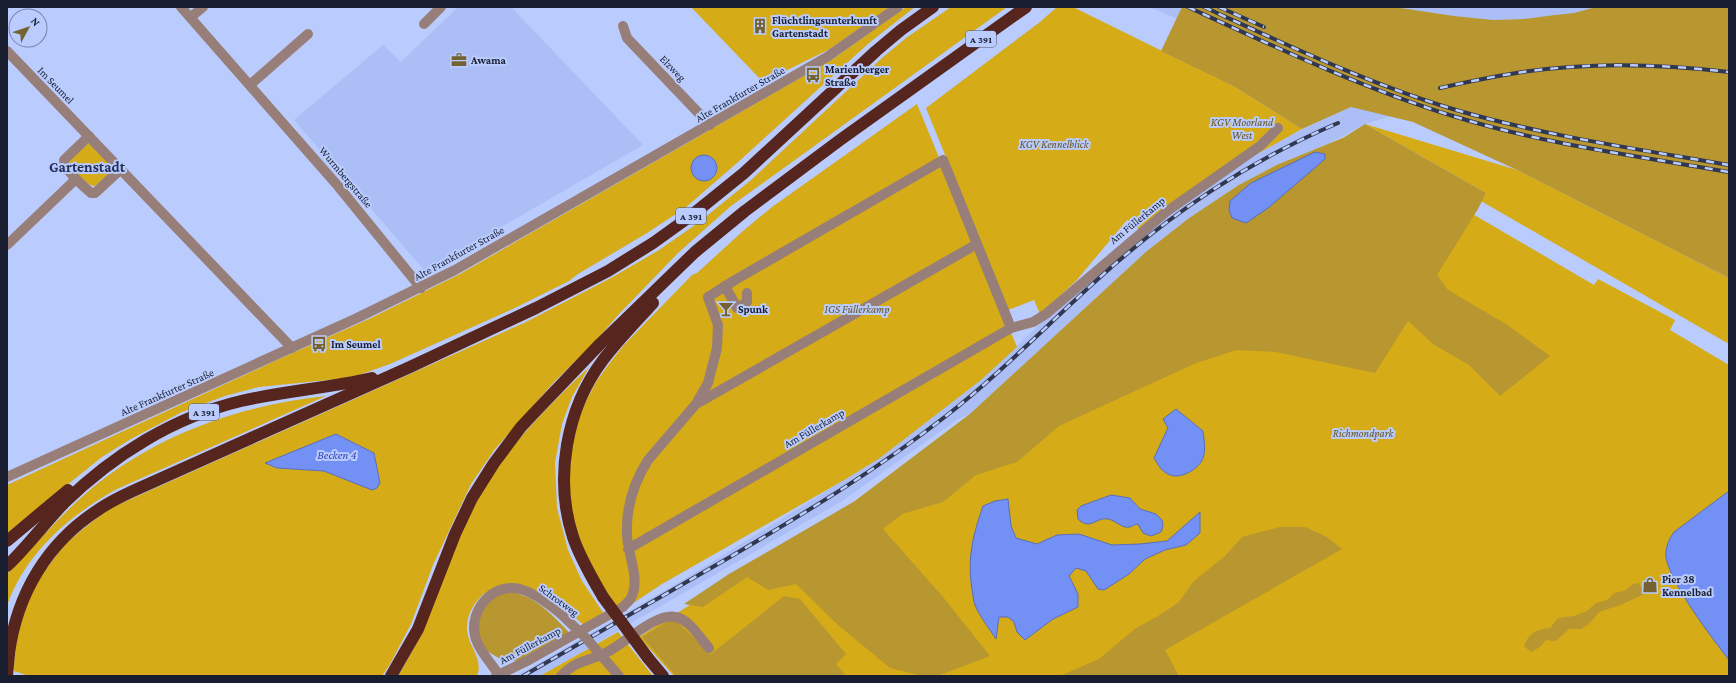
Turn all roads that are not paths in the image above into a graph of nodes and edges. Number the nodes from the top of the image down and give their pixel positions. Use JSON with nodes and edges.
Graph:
{"nodes":[{"id":1,"x":181,"y":7,"type":"edge"},
{"id":2,"x":202,"y":7,"type":"edge"},
{"id":3,"x":441,"y":7,"type":"edge"},
{"id":4,"x":898,"y":7,"type":"edge"},
{"id":5,"x":933,"y":7,"type":"edge"},
{"id":6,"x":1026,"y":7,"type":"edge"},
{"id":7,"x":191,"y":17,"type":"junction"},
{"id":8,"x":424,"y":24,"type":"dead end"},
{"id":9,"x":623,"y":26,"type":"dead end"},
{"id":10,"x":308,"y":34,"type":"dead end"},
{"id":11,"x":7,"y":51,"type":"edge"},
{"id":12,"x":250,"y":84,"type":"junction"},
{"id":13,"x":710,"y":125,"type":"junction"},
{"id":14,"x":1278,"y":128,"type":"dead end"},
{"id":15,"x":89,"y":136,"type":"junction"},
{"id":16,"x":121,"y":169,"type":"junction"},
{"id":17,"x":76,"y":179,"type":"junction"},
{"id":18,"x":729,"y":224,"type":"junction"},
{"id":19,"x":977,"y":244,"type":"junction"},
{"id":20,"x":7,"y":245,"type":"edge"},
{"id":21,"x":725,"y":286,"type":"junction"},
{"id":22,"x":421,"y":288,"type":"junction"},
{"id":23,"x":747,"y":294,"type":"dead end"},
{"id":24,"x":1011,"y":328,"type":"junction"},
{"id":25,"x":292,"y":348,"type":"junction"},
{"id":26,"x":410,"y":367,"type":"junction"},
{"id":27,"x":696,"y":404,"type":"junction"},
{"id":28,"x":95,"y":476,"type":"junction"},
{"id":29,"x":7,"y":477,"type":"edge"},
{"id":30,"x":7,"y":541,"type":"edge"},
{"id":31,"x":628,"y":549,"type":"junction"},
{"id":32,"x":7,"y":566,"type":"edge"},
{"id":33,"x":709,"y":648,"type":"dead end"},
{"id":34,"x":7,"y":675,"type":"edge"},
{"id":35,"x":498,"y":675,"type":"edge"},
{"id":36,"x":12,"y":676,"type":"edge"},
{"id":37,"x":391,"y":676,"type":"edge"},
{"id":38,"x":561,"y":676,"type":"edge"},
{"id":39,"x":619,"y":676,"type":"edge"},
{"id":40,"x":663,"y":676,"type":"edge"}],
"edges":[{"from":1,"to":7,"type":"street","name":"Wurmbergstraße"},
{"from":2,"to":7,"type":"street"},
{"from":3,"to":8,"type":"street"},
{"from":4,"to":13,"type":"street","name":"Alte Frankfurter Straße"},
{"from":5,"to":26,"type":"highway","number":"A 391"},
{"from":6,"to":18,"type":"highway","number":"A 391"},
{"from":7,"to":12,"type":"street","name":"Wurmbergstraße"},
{"from":9,"to":13,"type":"street","name":"Elzweg"},
{"from":10,"to":12,"type":"street"},
{"from":11,"to":15,"type":"street","name":"Im Seumel"},
{"from":12,"to":22,"type":"street","name":"Wurmbergstraße"},
{"from":13,"to":22,"type":"street","name":"Alte Frankfurter Straße"},
{"from":14,"to":24,"type":"street","name":"Am Füllerkamp"},
{"from":15,"to":16,"type":"street","name":"Im Seumel"},
{"from":15,"to":17,"type":"street"},
{"from":16,"to":17,"type":"street"},
{"from":16,"to":25,"type":"street","name":"Im Seumel"},
{"from":17,"to":20,"type":"street"},
{"from":18,"to":37,"type":"highway","number":"A 391"},
{"from":18,"to":40,"type":"highway","bridge":true},
{"from":19,"to":21,"type":"street","name":"Am Füllerkamp"},
{"from":19,"to":24,"type":"street","name":"Am Füllerkamp"},
{"from":19,"to":27,"type":"street","name":"Am Füllerkamp"},
{"from":21,"to":23,"type":"street"},
{"from":21,"to":27,"type":"street","name":"Am Füllerkamp"},
{"from":22,"to":25,"type":"street","name":"Alte Frankfurter Straße"},
{"from":24,"to":31,"type":"street","name":"Am Füllerkamp"},
{"from":25,"to":29,"type":"street","name":"Alte Frankfurter Straße"},
{"from":26,"to":28,"type":"highway","number":"A 391"},
{"from":26,"to":34,"type":"highway","bridge":true},
{"from":27,"to":31,"type":"street","name":"Am Füllerkamp"},
{"from":28,"to":30,"type":"highway"},
{"from":28,"to":32,"type":"highway","number":"A 391"},
{"from":31,"to":35,"type":"street","name":"Am Füllerkamp"},
{"from":33,"to":38,"type":"street"},
{"from":34,"to":36,"type":"highway"},
{"from":35,"to":39,"type":"street","name":"Schrotweg","bridge":true}]}
